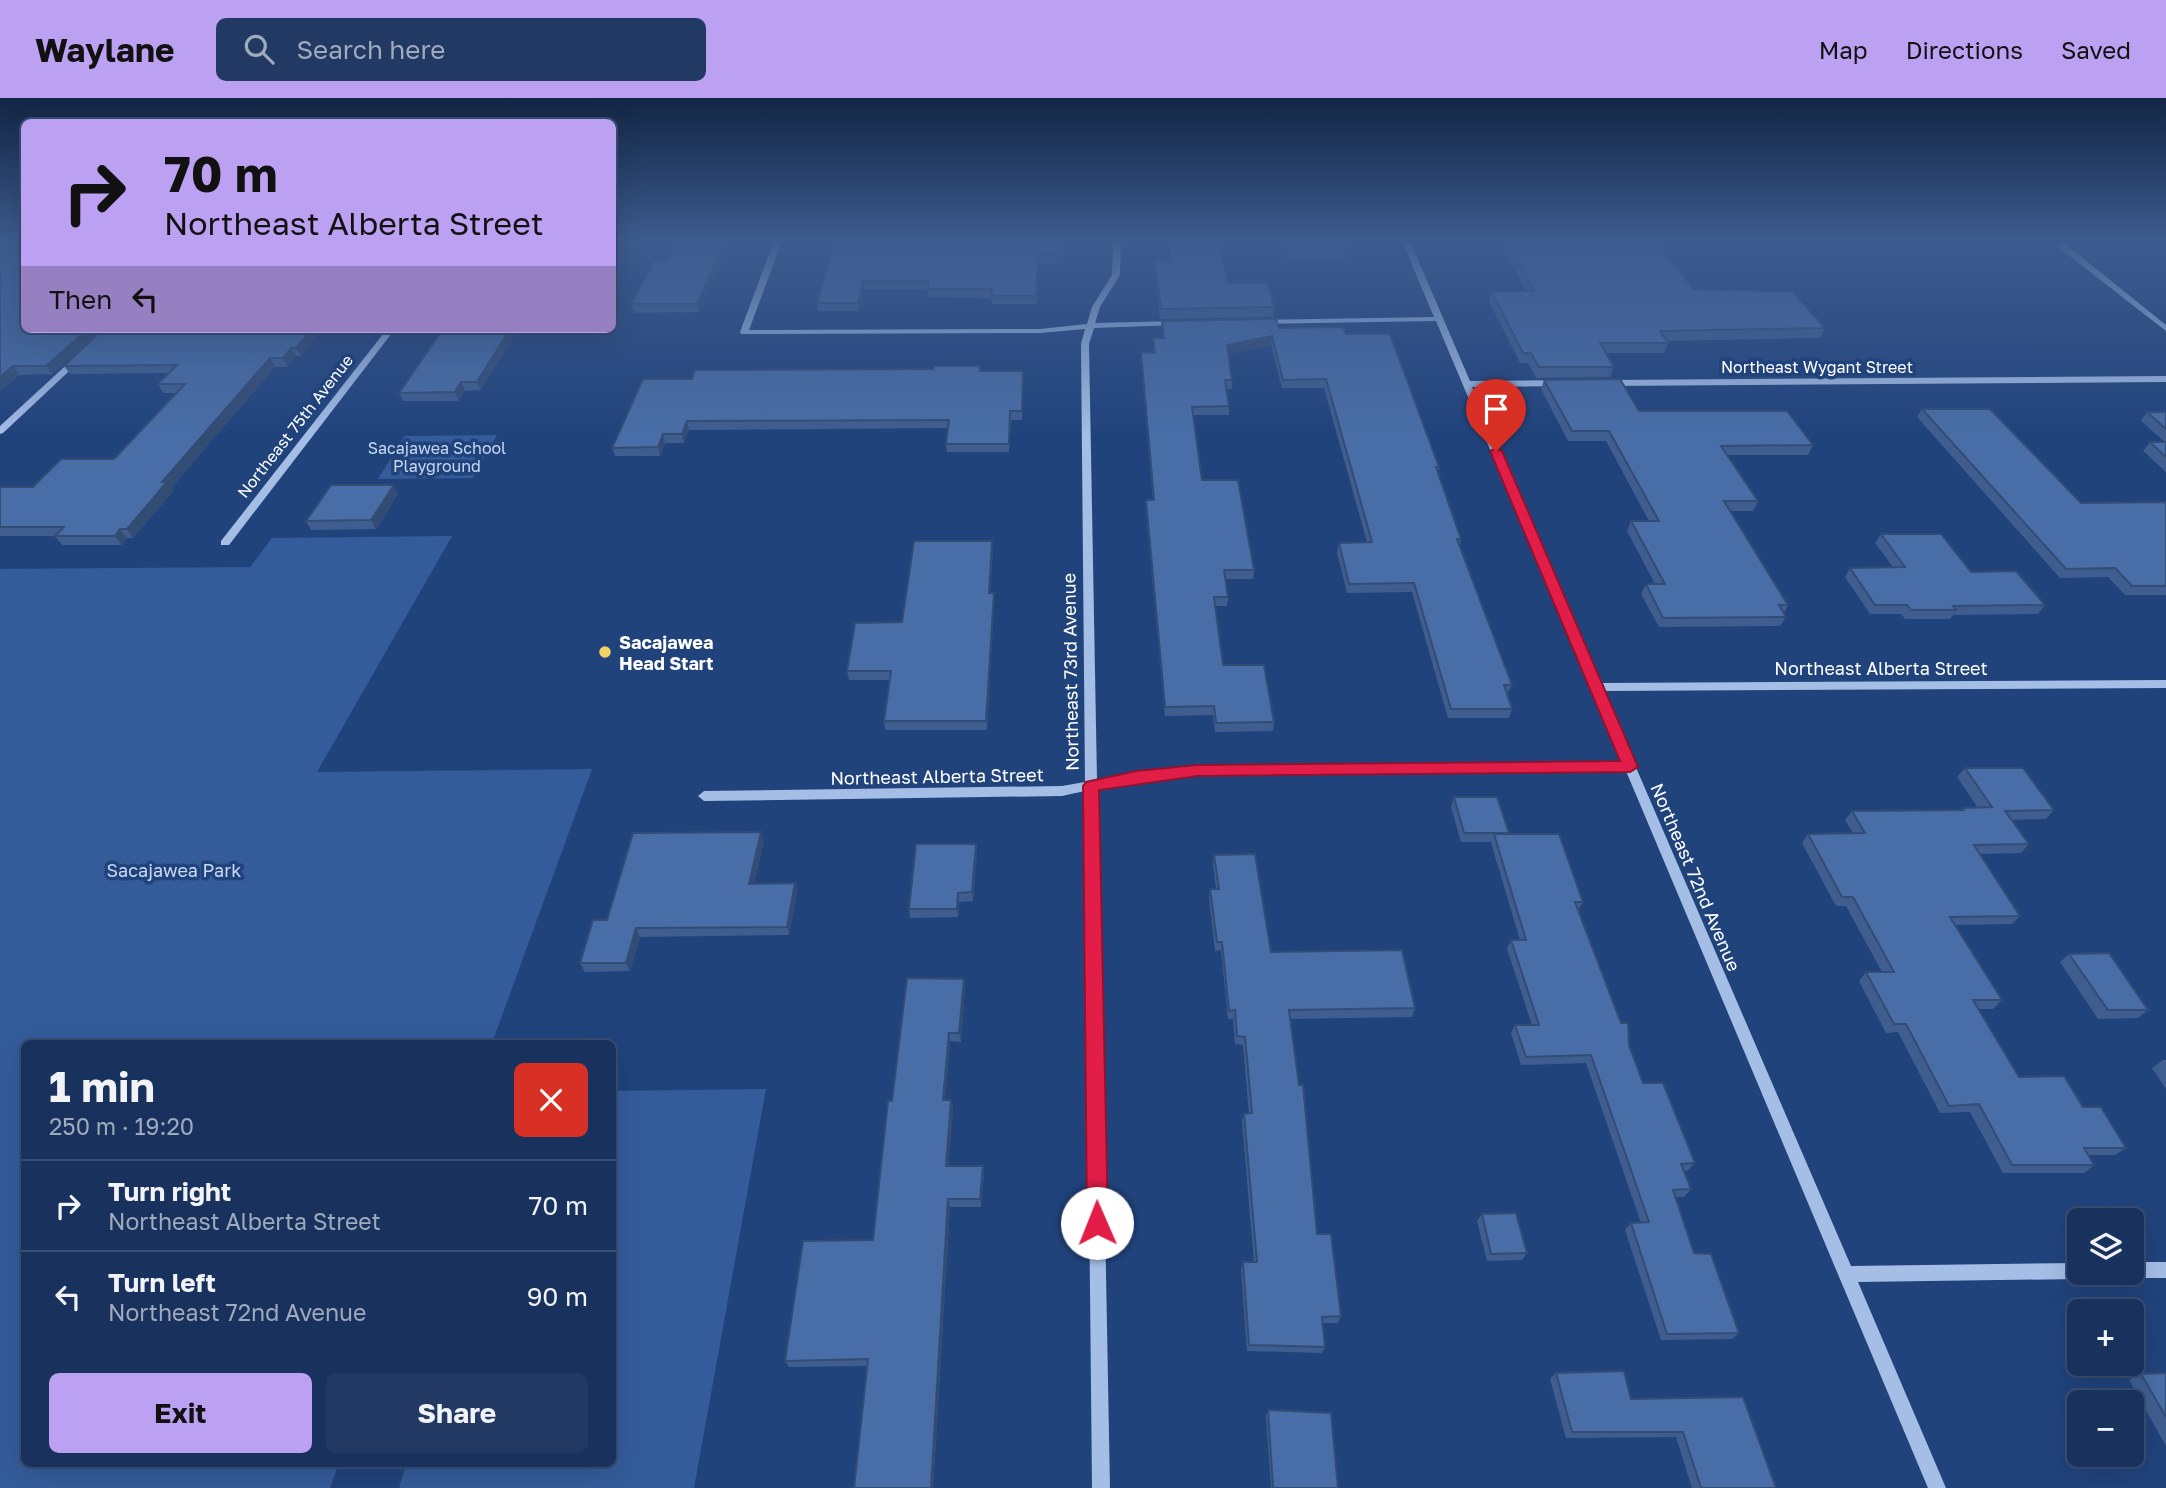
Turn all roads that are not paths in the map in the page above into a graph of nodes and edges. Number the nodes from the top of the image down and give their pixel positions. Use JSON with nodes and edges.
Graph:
{"nodes":[{"id":1,"x":754,"y":306,"type":"edge"},
{"id":2,"x":1097,"y":306,"type":"edge"},
{"id":3,"x":1434,"y":306,"type":"edge"},
{"id":4,"x":2136,"y":306,"type":"edge"},
{"id":5,"x":1440,"y":319,"type":"junction"},
{"id":6,"x":1251,"y":322,"type":"edge"},
{"id":7,"x":1182,"y":323,"type":"edge"},
{"id":8,"x":1091,"y":327,"type":"junction"},
{"id":9,"x":2166,"y":330,"type":"edge"},
{"id":10,"x":388,"y":333,"type":"edge"},
{"id":11,"x":88,"y":351,"type":"edge"},
{"id":12,"x":2166,"y":379,"type":"edge"},
{"id":13,"x":1565,"y":383,"type":"edge"},
{"id":14,"x":1593,"y":383,"type":"edge"},
{"id":15,"x":1468,"y":384,"type":"junction"},
{"id":16,"x":0,"y":431,"type":"edge"},
{"id":17,"x":225,"y":543,"type":"dead end"},
{"id":18,"x":2166,"y":684,"type":"edge"},
{"id":19,"x":1597,"y":687,"type":"junction"},
{"id":20,"x":1630,"y":767,"type":"junction"},
{"id":21,"x":1091,"y":786,"type":"junction"},
{"id":22,"x":704,"y":796,"type":"dead end"},
{"id":23,"x":2144,"y":1270,"type":"edge"},
{"id":24,"x":2166,"y":1270,"type":"edge"},
{"id":25,"x":2067,"y":1271,"type":"edge"},
{"id":26,"x":1847,"y":1274,"type":"junction"},
{"id":27,"x":1101,"y":1488,"type":"edge"},
{"id":28,"x":1937,"y":1488,"type":"edge"}],
"edges":[{"from":1,"to":8,"type":"street"},
{"from":2,"to":8,"type":"street","name":"Northeast 73rd Avenue"},
{"from":3,"to":5,"type":"street","name":"Northeast 72nd Avenue"},
{"from":4,"to":9,"type":"street"},
{"from":5,"to":6,"type":"street"},
{"from":5,"to":15,"type":"street","name":"Northeast 72nd Avenue"},
{"from":7,"to":8,"type":"street"},
{"from":8,"to":21,"type":"street","name":"Northeast 73rd Avenue"},
{"from":10,"to":17,"type":"street","name":"Northeast 75th Avenue"},
{"from":11,"to":16,"type":"street"},
{"from":12,"to":14,"type":"street","name":"Northeast Wygant Street"},
{"from":13,"to":15,"type":"street"},
{"from":15,"to":19,"type":"street","name":"Northeast 72nd Avenue"},
{"from":18,"to":19,"type":"street","name":"Northeast Alberta Street"},
{"from":19,"to":20,"type":"street","name":"Northeast 72nd Avenue"},
{"from":20,"to":21,"type":"street","name":"Northeast Alberta Street"},
{"from":20,"to":26,"type":"street","name":"Northeast 72nd Avenue"},
{"from":21,"to":22,"type":"street","name":"Northeast Alberta Street"},
{"from":21,"to":27,"type":"street","name":"Northeast 73rd Avenue"},
{"from":23,"to":24,"type":"street"},
{"from":25,"to":26,"type":"street"},
{"from":26,"to":28,"type":"street","name":"Northeast 72nd Avenue"}]}
